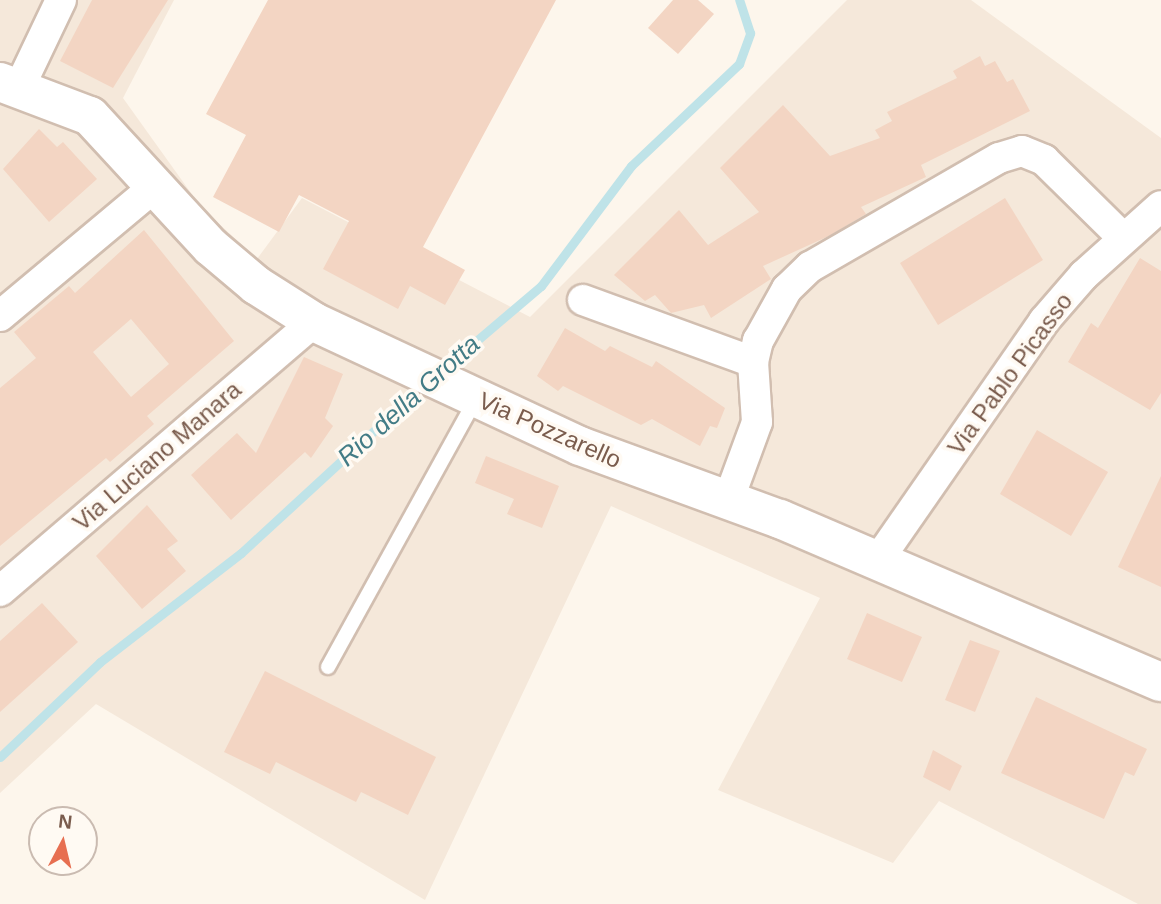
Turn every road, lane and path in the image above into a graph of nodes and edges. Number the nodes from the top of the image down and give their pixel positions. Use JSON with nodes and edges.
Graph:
{"nodes":[{"id":1,"x":61,"y":0,"type":"edge"},
{"id":2,"x":10,"y":84,"type":"edge"},
{"id":3,"x":152,"y":189,"type":"junction"},
{"id":4,"x":1158,"y":214,"type":"edge"},
{"id":5,"x":1124,"y":238,"type":"junction"},
{"id":6,"x":583,"y":300,"type":"dead end"},
{"id":7,"x":0,"y":316,"type":"edge"},
{"id":8,"x":314,"y":322,"type":"junction"},
{"id":9,"x":753,"y":362,"type":"junction"},
{"id":10,"x":468,"y":393,"type":"junction"},
{"id":11,"x":728,"y":501,"type":"junction"},
{"id":12,"x":878,"y":560,"type":"junction"},
{"id":13,"x":0,"y":591,"type":"edge"},
{"id":14,"x":328,"y":667,"type":"dead end"},
{"id":15,"x":1161,"y":682,"type":"edge"}],
"edges":[{"from":1,"to":2,"type":"street"},
{"from":2,"to":3,"type":"street","name":"Via Pozzarello"},
{"from":3,"to":7,"type":"street"},
{"from":3,"to":8,"type":"street","name":"Via Pozzarello"},
{"from":4,"to":5,"type":"street","name":"Via Pablo Picasso"},
{"from":5,"to":9,"type":"street"},
{"from":5,"to":12,"type":"street","name":"Via Pablo Picasso"},
{"from":6,"to":9,"type":"street"},
{"from":8,"to":10,"type":"street","name":"Via Pozzarello"},
{"from":8,"to":13,"type":"street","name":"Via Luciano Manara"},
{"from":9,"to":11,"type":"street"},
{"from":10,"to":11,"type":"street","name":"Via Pozzarello"},
{"from":10,"to":14,"type":"lane"},
{"from":11,"to":12,"type":"street","name":"Via Pozzarello"},
{"from":12,"to":15,"type":"street","name":"Via Pozzarello"}]}
